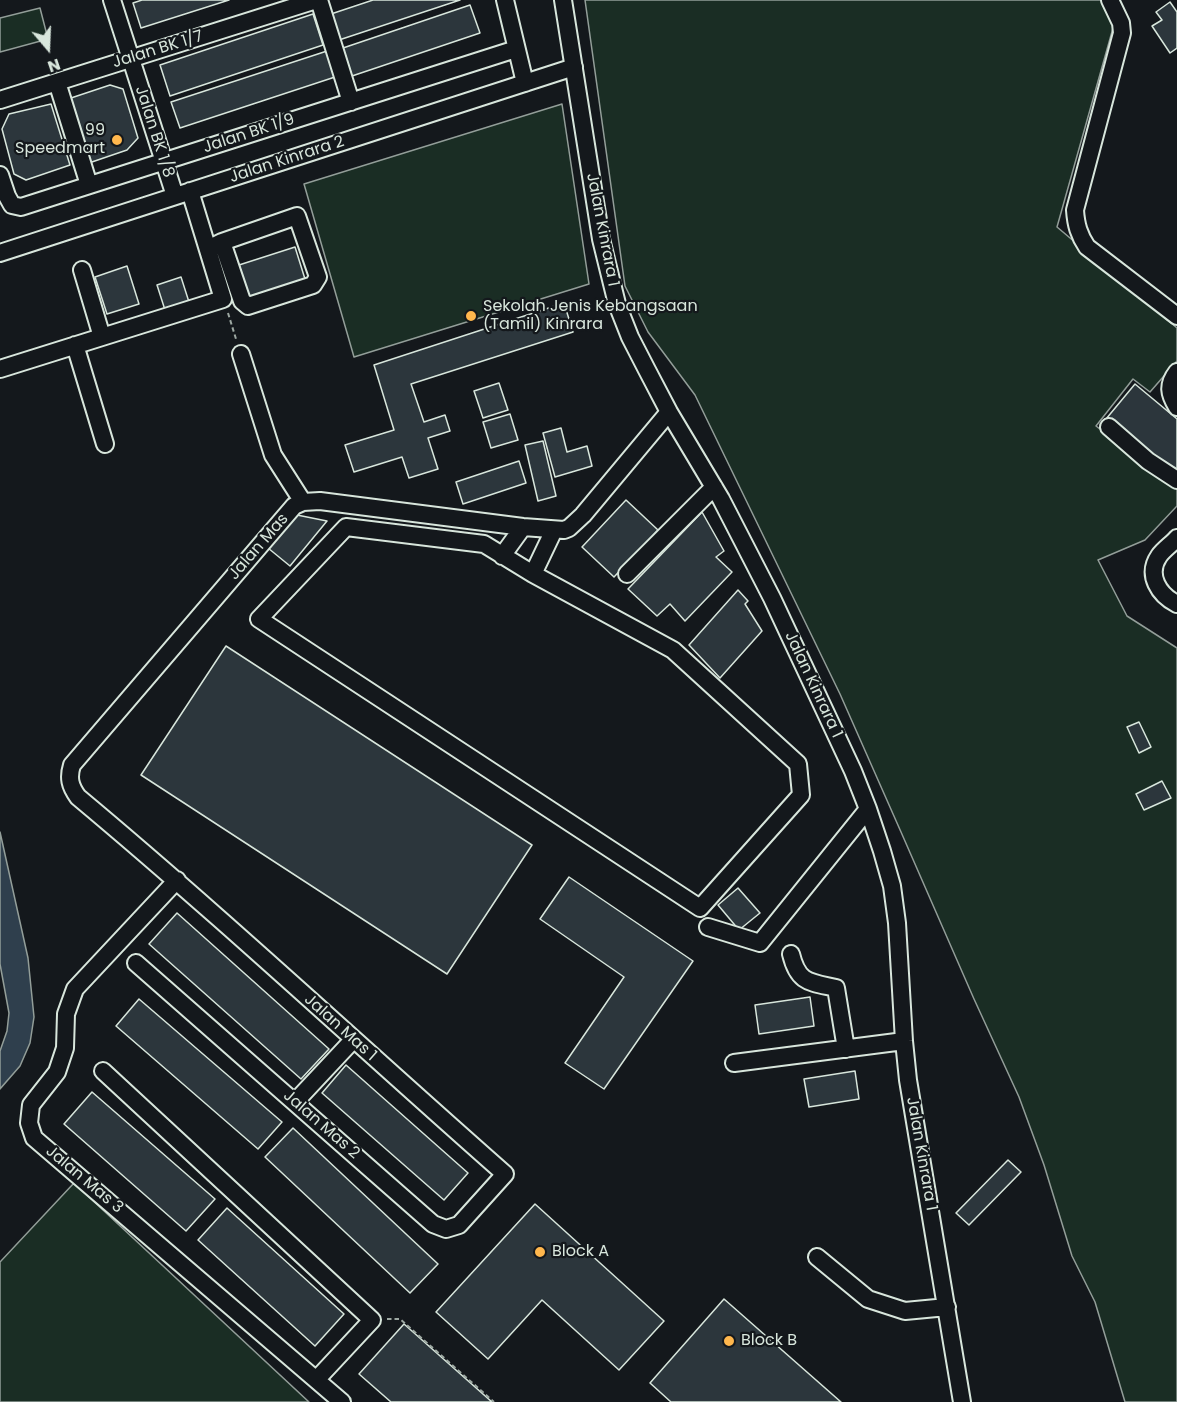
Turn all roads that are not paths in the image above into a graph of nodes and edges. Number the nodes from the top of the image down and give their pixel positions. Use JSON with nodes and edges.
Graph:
{"nodes":[{"id":1,"x":112,"y":0,"type":"edge"},
{"id":2,"x":317,"y":0,"type":"edge"},
{"id":3,"x":505,"y":0,"type":"edge"},
{"id":4,"x":563,"y":0,"type":"edge"},
{"id":5,"x":1110,"y":0,"type":"edge"},
{"id":6,"x":516,"y":49,"type":"junction"},
{"id":7,"x":130,"y":59,"type":"junction"},
{"id":8,"x":574,"y":67,"type":"junction"},
{"id":9,"x":57,"y":82,"type":"junction"},
{"id":10,"x":525,"y":82,"type":"junction"},
{"id":11,"x":0,"y":100,"type":"edge"},
{"id":12,"x":351,"y":102,"type":"junction"},
{"id":13,"x":164,"y":161,"type":"junction"},
{"id":14,"x":0,"y":175,"type":"edge"},
{"id":15,"x":89,"y":185,"type":"junction"},
{"id":16,"x":182,"y":193,"type":"junction"},
{"id":17,"x":215,"y":246,"type":"junction"},
{"id":18,"x":0,"y":253,"type":"edge"},
{"id":19,"x":82,"y":270,"type":"dead end"},
{"id":20,"x":1177,"y":316,"type":"edge"},
{"id":21,"x":102,"y":337,"type":"junction"},
{"id":22,"x":75,"y":345,"type":"junction"},
{"id":23,"x":241,"y":354,"type":"road end"},
{"id":24,"x":0,"y":369,"type":"edge"},
{"id":25,"x":1177,"y":372,"type":"edge"},
{"id":26,"x":1177,"y":407,"type":"edge"},
{"id":27,"x":669,"y":412,"type":"junction"},
{"id":28,"x":1109,"y":427,"type":"dead end"},
{"id":29,"x":105,"y":444,"type":"dead end"},
{"id":30,"x":1177,"y":480,"type":"edge"},
{"id":31,"x":714,"y":487,"type":"junction"},
{"id":32,"x":303,"y":502,"type":"junction"},
{"id":33,"x":523,"y":526,"type":"junction"},
{"id":34,"x":554,"y":530,"type":"junction"},
{"id":35,"x":1177,"y":538,"type":"edge"},
{"id":36,"x":502,"y":556,"type":"junction"},
{"id":37,"x":533,"y":574,"type":"junction"},
{"id":38,"x":627,"y":574,"type":"dead end"},
{"id":39,"x":1177,"y":604,"type":"edge"},
{"id":40,"x":868,"y":809,"type":"junction"},
{"id":41,"x":177,"y":880,"type":"junction"},
{"id":42,"x":708,"y":927,"type":"dead end"},
{"id":43,"x":791,"y":954,"type":"dead end"},
{"id":44,"x":136,"y":963,"type":"dead end"},
{"id":45,"x":353,"y":1040,"type":"junction"},
{"id":46,"x":904,"y":1041,"type":"junction"},
{"id":47,"x":846,"y":1049,"type":"junction"},
{"id":48,"x":734,"y":1063,"type":"dead end"},
{"id":49,"x":103,"y":1071,"type":"dead end"},
{"id":50,"x":295,"y":1102,"type":"junction"},
{"id":51,"x":505,"y":1174,"type":"joint"},
{"id":52,"x":817,"y":1257,"type":"dead end"},
{"id":53,"x":947,"y":1307,"type":"junction"},
{"id":54,"x":317,"y":1379,"type":"junction"},
{"id":55,"x":342,"y":1402,"type":"edge"},
{"id":56,"x":962,"y":1402,"type":"edge"}],
"edges":[{"from":1,"to":7,"type":"street","name":"Jalan BK 1/8"},
{"from":2,"to":7,"type":"street","name":"Jalan BK 1/7"},
{"from":2,"to":12,"type":"street"},
{"from":3,"to":6,"type":"street"},
{"from":4,"to":8,"type":"street","name":"Jalan Kinrara 1"},
{"from":5,"to":20,"type":"street"},
{"from":6,"to":10,"type":"street"},
{"from":6,"to":12,"type":"street","name":"Jalan BK 1/9"},
{"from":7,"to":9,"type":"street","name":"Jalan BK 1/7"},
{"from":7,"to":13,"type":"street","name":"Jalan BK 1/8"},
{"from":8,"to":10,"type":"street","name":"Jalan Kinrara 2"},
{"from":8,"to":27,"type":"street","name":"Jalan Kinrara 1"},
{"from":9,"to":11,"type":"street","name":"Jalan BK 1/7"},
{"from":9,"to":15,"type":"street"},
{"from":10,"to":16,"type":"street","name":"Jalan Kinrara 2"},
{"from":12,"to":13,"type":"street","name":"Jalan BK 1/9"},
{"from":13,"to":15,"type":"street","name":"Jalan BK 1/9"},
{"from":13,"to":16,"type":"street","name":"Jalan BK 1/8"},
{"from":14,"to":15,"type":"street","name":"Jalan BK 1/9"},
{"from":16,"to":17,"type":"street","name":"Jalan BK 1/8"},
{"from":16,"to":18,"type":"street","name":"Jalan Kinrara 2"},
{"from":17,"to":17,"type":"street"},
{"from":17,"to":21,"type":"street"},
{"from":19,"to":21,"type":"street"},
{"from":21,"to":22,"type":"street"},
{"from":22,"to":24,"type":"street"},
{"from":22,"to":29,"type":"street"},
{"from":23,"to":32,"type":"street"},
{"from":25,"to":26,"type":"street"},
{"from":27,"to":31,"type":"street","name":"Jalan Kinrara 1"},
{"from":27,"to":34,"type":"street"},
{"from":28,"to":30,"type":"street"},
{"from":31,"to":38,"type":"street"},
{"from":31,"to":40,"type":"street","name":"Jalan Kinrara 1"},
{"from":32,"to":33,"type":"street","name":"Jalan Mas"},
{"from":32,"to":41,"type":"street","name":"Jalan Mas"},
{"from":33,"to":34,"type":"street","name":"Jalan Mas"},
{"from":33,"to":36,"type":"street"},
{"from":34,"to":37,"type":"street"},
{"from":35,"to":39,"type":"street"},
{"from":36,"to":37,"type":"street"},
{"from":36,"to":37,"type":"street"},
{"from":40,"to":42,"type":"street"},
{"from":40,"to":46,"type":"street","name":"Jalan Kinrara 1"},
{"from":41,"to":45,"type":"street","name":"Jalan Mas 1"},
{"from":41,"to":54,"type":"street","name":"Jalan Mas 3"},
{"from":43,"to":47,"type":"street"},
{"from":44,"to":50,"type":"street","name":"Jalan Mas 2"},
{"from":45,"to":50,"type":"street"},
{"from":45,"to":51,"type":"street","name":"Jalan Mas 1"},
{"from":46,"to":47,"type":"street"},
{"from":46,"to":53,"type":"street","name":"Jalan Kinrara 1"},
{"from":47,"to":48,"type":"street"},
{"from":49,"to":54,"type":"street"},
{"from":50,"to":51,"type":"street","name":"Jalan Mas 2"},
{"from":52,"to":53,"type":"street"},
{"from":53,"to":56,"type":"street","name":"Jalan Kinrara 1"},
{"from":54,"to":55,"type":"street","name":"Jalan Mas 3"}]}
